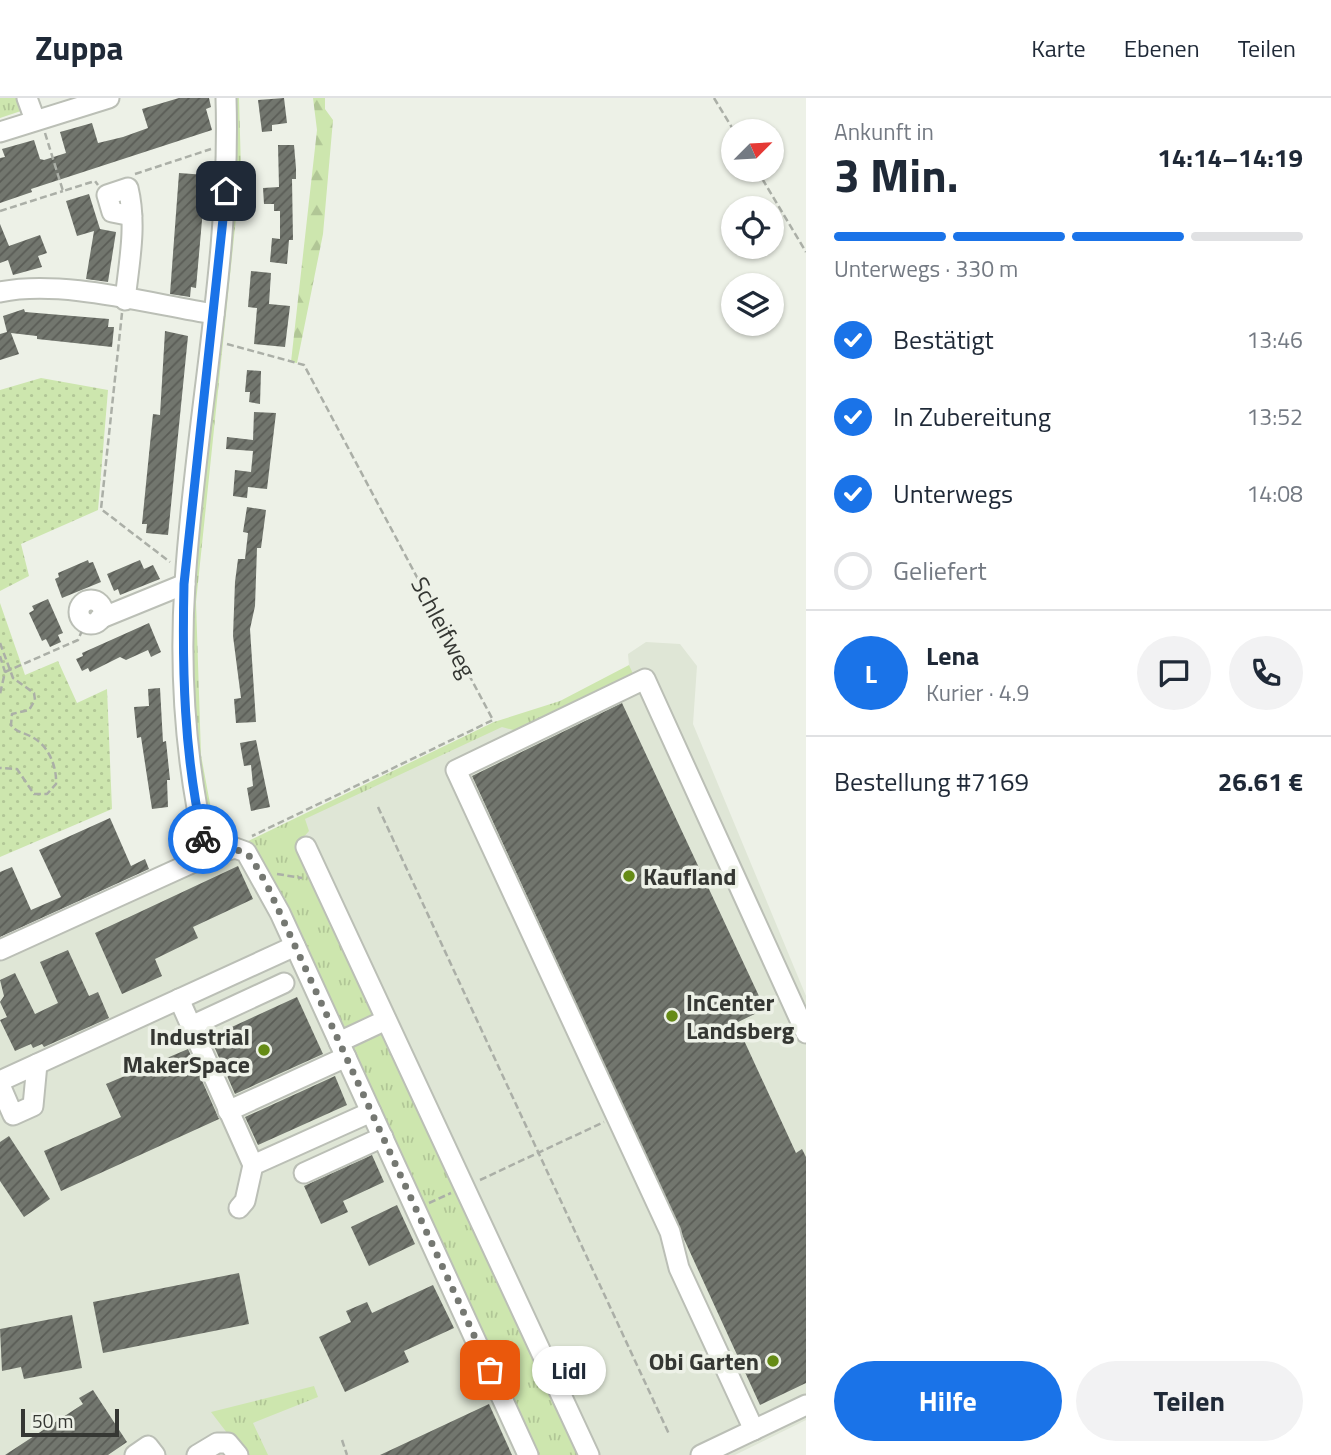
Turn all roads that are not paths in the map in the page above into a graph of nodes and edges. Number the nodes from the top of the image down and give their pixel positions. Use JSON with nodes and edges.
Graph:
{"nodes":[{"id":1,"x":27,"y":98,"type":"edge"},
{"id":2,"x":109,"y":98,"type":"edge"},
{"id":3,"x":226,"y":98,"type":"edge"},
{"id":4,"x":38,"y":119,"type":"junction"},
{"id":5,"x":0,"y":132,"type":"edge"},
{"id":6,"x":132,"y":216,"type":"junction"},
{"id":7,"x":0,"y":292,"type":"edge"},
{"id":8,"x":125,"y":300,"type":"junction"},
{"id":9,"x":214,"y":314,"type":"junction"},
{"id":10,"x":185,"y":579,"type":"junction"},
{"id":11,"x":92,"y":621,"type":"road end"},
{"id":12,"x":306,"y":847,"type":"dead end"},
{"id":13,"x":206,"y":856,"type":"junction"},
{"id":14,"x":295,"y":947,"type":"junction"},
{"id":15,"x":0,"y":950,"type":"edge"},
{"id":16,"x":235,"y":974,"type":"junction"},
{"id":17,"x":284,"y":983,"type":"dead end"},
{"id":18,"x":179,"y":999,"type":"junction"},
{"id":19,"x":247,"y":1000,"type":"junction"},
{"id":20,"x":386,"y":1020,"type":"junction"},
{"id":21,"x":191,"y":1026,"type":"junction"},
{"id":22,"x":806,"y":1033,"type":"edge"},
{"id":23,"x":342,"y":1049,"type":"junction"},
{"id":24,"x":37,"y":1064,"type":"junction"},
{"id":25,"x":0,"y":1083,"type":"edge"},
{"id":26,"x":228,"y":1111,"type":"junction"},
{"id":27,"x":370,"y":1112,"type":"junction"},
{"id":28,"x":383,"y":1137,"type":"junction"},
{"id":29,"x":253,"y":1165,"type":"junction"},
{"id":30,"x":304,"y":1173,"type":"dead end"},
{"id":31,"x":239,"y":1208,"type":"dead end"},
{"id":32,"x":806,"y":1405,"type":"edge"},
{"id":33,"x":754,"y":1430,"type":"junction"},
{"id":34,"x":135,"y":1455,"type":"edge"},
{"id":35,"x":155,"y":1455,"type":"edge"},
{"id":36,"x":197,"y":1455,"type":"edge"},
{"id":37,"x":238,"y":1455,"type":"edge"},
{"id":38,"x":528,"y":1455,"type":"edge"},
{"id":39,"x":589,"y":1455,"type":"edge"},
{"id":40,"x":701,"y":1455,"type":"edge"}],
"edges":[{"from":1,"to":4,"type":"street"},
{"from":2,"to":4,"type":"street"},
{"from":3,"to":9,"type":"street"},
{"from":4,"to":5,"type":"street"},
{"from":6,"to":6,"type":"street"},
{"from":6,"to":8,"type":"street"},
{"from":7,"to":8,"type":"street"},
{"from":8,"to":9,"type":"street"},
{"from":9,"to":10,"type":"street"},
{"from":10,"to":11,"type":"street"},
{"from":10,"to":13,"type":"street"},
{"from":12,"to":20,"type":"street"},
{"from":13,"to":14,"type":"street"},
{"from":13,"to":15,"type":"street"},
{"from":14,"to":16,"type":"street"},
{"from":14,"to":23,"type":"street"},
{"from":16,"to":18,"type":"street"},
{"from":16,"to":19,"type":"street"},
{"from":17,"to":19,"type":"street"},
{"from":18,"to":21,"type":"street"},
{"from":18,"to":24,"type":"street"},
{"from":19,"to":21,"type":"street"},
{"from":20,"to":23,"type":"street"},
{"from":20,"to":39,"type":"street"},
{"from":21,"to":26,"type":"street"},
{"from":22,"to":33,"type":"street"},
{"from":23,"to":26,"type":"street"},
{"from":23,"to":27,"type":"street"},
{"from":24,"to":25,"type":"street"},
{"from":24,"to":25,"type":"street"},
{"from":26,"to":29,"type":"street"},
{"from":27,"to":28,"type":"street"},
{"from":27,"to":29,"type":"street"},
{"from":28,"to":30,"type":"street"},
{"from":28,"to":38,"type":"street"},
{"from":29,"to":31,"type":"street"},
{"from":32,"to":33,"type":"street"},
{"from":33,"to":40,"type":"street"},
{"from":34,"to":35,"type":"street"},
{"from":36,"to":37,"type":"street"}]}
